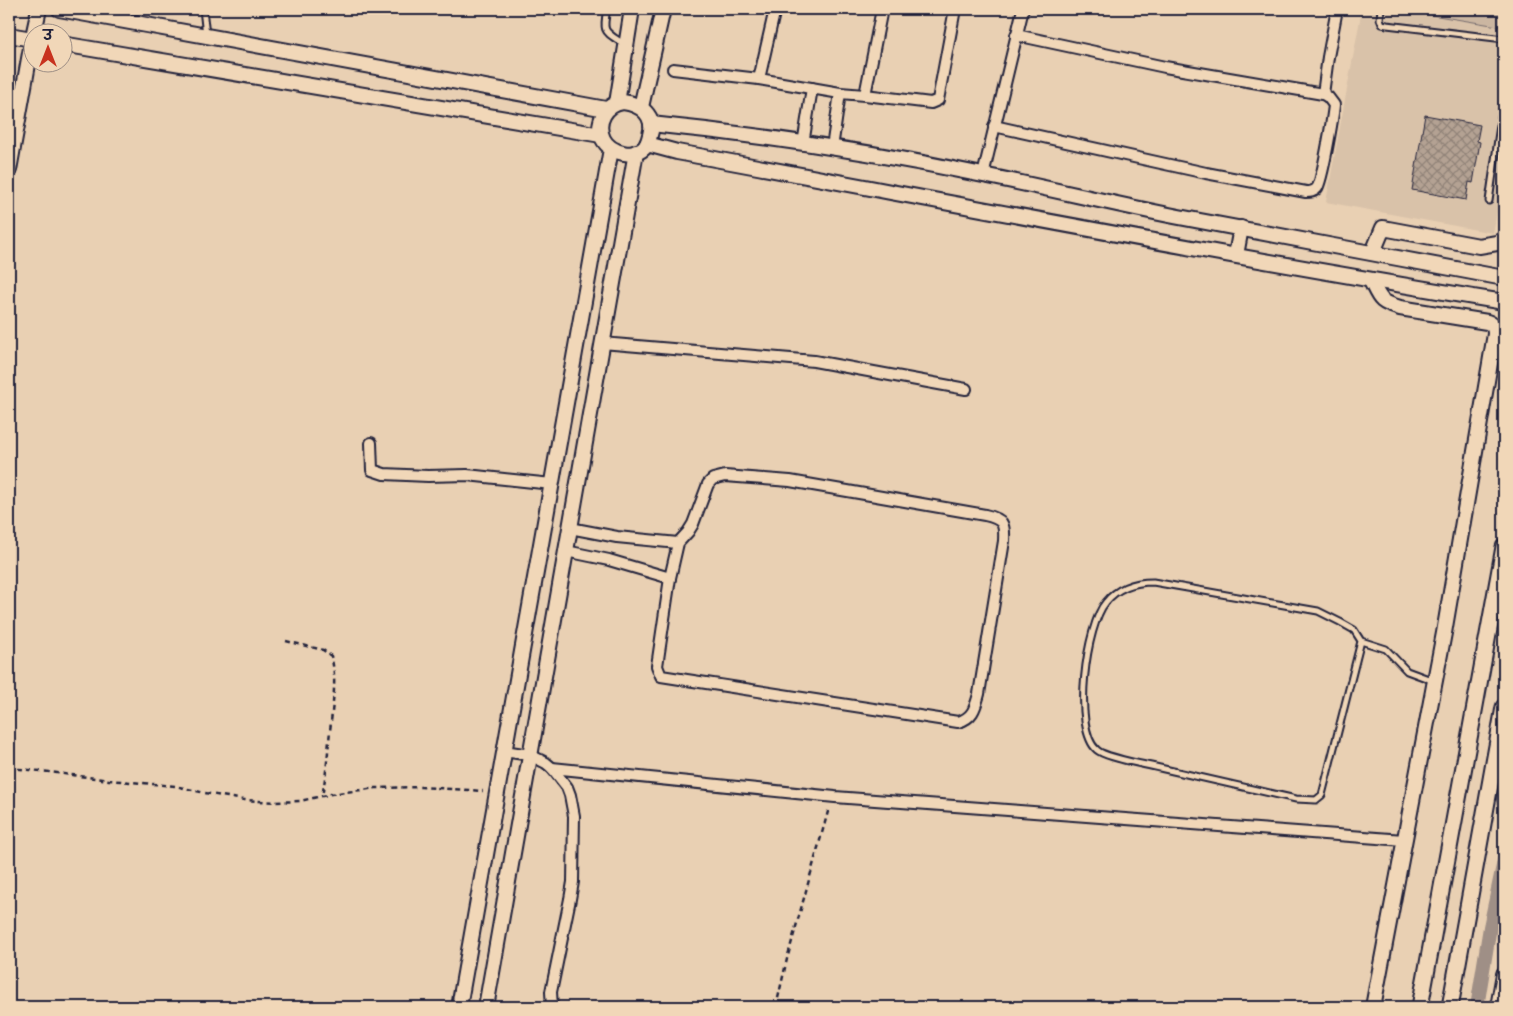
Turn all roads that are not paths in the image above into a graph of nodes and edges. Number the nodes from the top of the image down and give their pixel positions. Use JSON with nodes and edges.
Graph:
{"nodes":[{"id":1,"x":39,"y":9,"type":"edge"},
{"id":2,"x":59,"y":9,"type":"edge"},
{"id":3,"x":203,"y":9,"type":"edge"},
{"id":4,"x":607,"y":9,"type":"edge"},
{"id":5,"x":632,"y":9,"type":"edge"},
{"id":6,"x":663,"y":9,"type":"edge"},
{"id":7,"x":775,"y":9,"type":"edge"},
{"id":8,"x":882,"y":9,"type":"edge"},
{"id":9,"x":955,"y":9,"type":"edge"},
{"id":10,"x":1023,"y":9,"type":"edge"},
{"id":11,"x":1338,"y":9,"type":"edge"},
{"id":12,"x":1381,"y":9,"type":"edge"},
{"id":13,"x":36,"y":22,"type":"edge"},
{"id":14,"x":9,"y":35,"type":"edge"},
{"id":15,"x":206,"y":35,"type":"junction"},
{"id":16,"x":1016,"y":35,"type":"junction"},
{"id":17,"x":22,"y":38,"type":"edge"},
{"id":18,"x":1504,"y":39,"type":"edge"},
{"id":19,"x":626,"y":45,"type":"junction"},
{"id":20,"x":72,"y":46,"type":"edge"},
{"id":21,"x":673,"y":69,"type":"dead end"},
{"id":22,"x":26,"y":72,"type":"edge"},
{"id":23,"x":760,"y":79,"type":"junction"},
{"id":24,"x":812,"y":88,"type":"junction"},
{"id":25,"x":840,"y":93,"type":"junction"},
{"id":26,"x":1323,"y":94,"type":"junction"},
{"id":27,"x":865,"y":95,"type":"junction"},
{"id":28,"x":1504,"y":98,"type":"edge"},
{"id":29,"x":612,"y":106,"type":"junction"},
{"id":30,"x":641,"y":108,"type":"junction"},
{"id":31,"x":651,"y":124,"type":"junction"},
{"id":32,"x":994,"y":126,"type":"junction"},
{"id":33,"x":601,"y":135,"type":"junction"},
{"id":34,"x":803,"y":144,"type":"junction"},
{"id":35,"x":642,"y":148,"type":"junction"},
{"id":36,"x":832,"y":148,"type":"junction"},
{"id":37,"x":611,"y":149,"type":"junction"},
{"id":38,"x":9,"y":170,"type":"edge"},
{"id":39,"x":983,"y":175,"type":"junction"},
{"id":40,"x":1488,"y":201,"type":"dead end"},
{"id":41,"x":1241,"y":228,"type":"junction"},
{"id":42,"x":1504,"y":239,"type":"edge"},
{"id":43,"x":1373,"y":252,"type":"junction"},
{"id":44,"x":1236,"y":256,"type":"junction"},
{"id":45,"x":1504,"y":278,"type":"edge"},
{"id":46,"x":1371,"y":280,"type":"junction"},
{"id":47,"x":1504,"y":302,"type":"edge"},
{"id":48,"x":602,"y":343,"type":"junction"},
{"id":49,"x":966,"y":389,"type":"dead end"},
{"id":50,"x":371,"y":443,"type":"dead end"},
{"id":51,"x":552,"y":484,"type":"junction"},
{"id":52,"x":570,"y":528,"type":"junction"},
{"id":53,"x":678,"y":543,"type":"junction"},
{"id":54,"x":1504,"y":546,"type":"edge"},
{"id":55,"x":566,"y":551,"type":"junction"},
{"id":56,"x":670,"y":578,"type":"junction"},
{"id":57,"x":1361,"y":641,"type":"junction"},
{"id":58,"x":1434,"y":681,"type":"junction"},
{"id":59,"x":1504,"y":707,"type":"edge"},
{"id":60,"x":504,"y":750,"type":"junction"},
{"id":61,"x":530,"y":755,"type":"junction"},
{"id":62,"x":552,"y":768,"type":"junction"},
{"id":63,"x":1404,"y":840,"type":"junction"},
{"id":64,"x":1504,"y":974,"type":"edge"},
{"id":65,"x":459,"y":1007,"type":"edge"},
{"id":66,"x":486,"y":1007,"type":"edge"},
{"id":67,"x":552,"y":1007,"type":"edge"},
{"id":68,"x":1373,"y":1007,"type":"edge"},
{"id":69,"x":1420,"y":1007,"type":"edge"},
{"id":70,"x":1450,"y":1007,"type":"edge"},
{"id":71,"x":1498,"y":1007,"type":"edge"}],
"edges":[{"from":1,"to":13,"type":"street"},
{"from":2,"to":15,"type":"street"},
{"from":3,"to":15,"type":"lane"},
{"from":4,"to":19,"type":"lane"},
{"from":5,"to":19,"type":"street"},
{"from":6,"to":30,"type":"street"},
{"from":7,"to":23,"type":"street"},
{"from":8,"to":27,"type":"street"},
{"from":9,"to":27,"type":"street"},
{"from":10,"to":16,"type":"street"},
{"from":11,"to":26,"type":"street"},
{"from":12,"to":18,"type":"lane"},
{"from":14,"to":17,"type":"street"},
{"from":15,"to":29,"type":"street"},
{"from":16,"to":26,"type":"street"},
{"from":16,"to":32,"type":"street"},
{"from":19,"to":29,"type":"street"},
{"from":20,"to":33,"type":"street"},
{"from":21,"to":23,"type":"street"},
{"from":22,"to":38,"type":"street"},
{"from":23,"to":24,"type":"street"},
{"from":24,"to":25,"type":"street"},
{"from":24,"to":34,"type":"street"},
{"from":25,"to":27,"type":"street"},
{"from":25,"to":36,"type":"street"},
{"from":26,"to":32,"type":"street"},
{"from":28,"to":40,"type":"lane"},
{"from":29,"to":30,"type":"street"},
{"from":29,"to":33,"type":"street"},
{"from":30,"to":31,"type":"street"},
{"from":31,"to":34,"type":"street"},
{"from":31,"to":35,"type":"street"},
{"from":32,"to":39,"type":"street"},
{"from":33,"to":37,"type":"street"},
{"from":34,"to":36,"type":"street"},
{"from":35,"to":37,"type":"street"},
{"from":35,"to":44,"type":"street"},
{"from":35,"to":48,"type":"street"},
{"from":36,"to":39,"type":"street"},
{"from":37,"to":51,"type":"street"},
{"from":39,"to":41,"type":"street"},
{"from":41,"to":43,"type":"street"},
{"from":41,"to":44,"type":"street"},
{"from":42,"to":43,"type":"street"},
{"from":43,"to":45,"type":"street"},
{"from":44,"to":46,"type":"street"},
{"from":46,"to":47,"type":"street"},
{"from":46,"to":58,"type":"street"},
{"from":48,"to":49,"type":"street"},
{"from":48,"to":52,"type":"street"},
{"from":50,"to":51,"type":"street"},
{"from":51,"to":60,"type":"street"},
{"from":52,"to":53,"type":"street"},
{"from":52,"to":55,"type":"street"},
{"from":53,"to":56,"type":"street"},
{"from":53,"to":56,"type":"street"},
{"from":54,"to":69,"type":"main road"},
{"from":55,"to":56,"type":"street"},
{"from":55,"to":61,"type":"street"},
{"from":57,"to":57,"type":"lane"},
{"from":57,"to":58,"type":"lane"},
{"from":58,"to":63,"type":"street"},
{"from":59,"to":70,"type":"main road"},
{"from":60,"to":61,"type":"street"},
{"from":60,"to":65,"type":"street"},
{"from":61,"to":62,"type":"street"},
{"from":61,"to":66,"type":"street"},
{"from":62,"to":63,"type":"street"},
{"from":62,"to":67,"type":"street"},
{"from":63,"to":68,"type":"street"},
{"from":64,"to":71,"type":"street"}]}
